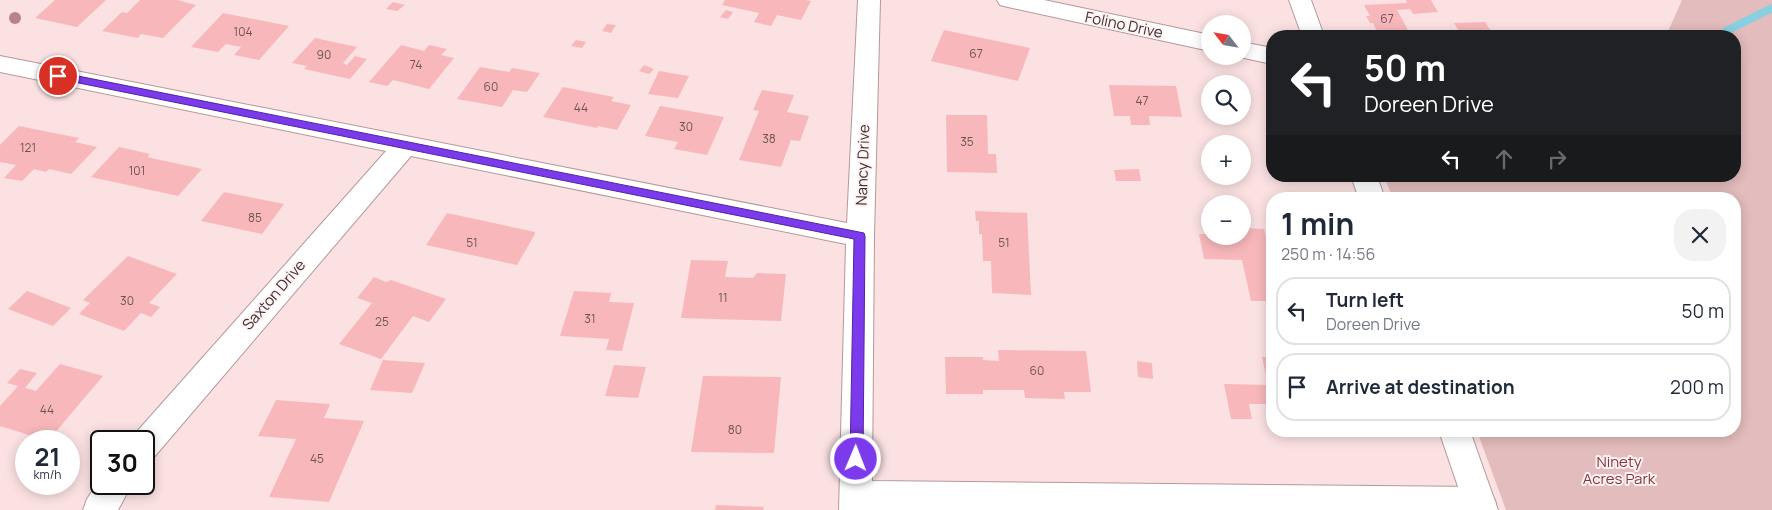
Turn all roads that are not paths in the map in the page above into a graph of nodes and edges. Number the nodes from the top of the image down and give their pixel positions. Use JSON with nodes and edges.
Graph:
{"nodes":[{"id":1,"x":869,"y":0,"type":"edge"},
{"id":2,"x":1008,"y":0,"type":"edge"},
{"id":3,"x":1300,"y":0,"type":"edge"},
{"id":4,"x":1311,"y":30,"type":"edge"},
{"id":5,"x":1201,"y":41,"type":"edge"},
{"id":6,"x":1251,"y":52,"type":"edge"},
{"id":7,"x":1266,"y":55,"type":"edge"},
{"id":8,"x":0,"y":64,"type":"edge"},
{"id":9,"x":406,"y":145,"type":"junction"},
{"id":10,"x":860,"y":236,"type":"junction"},
{"id":11,"x":155,"y":433,"type":"edge"},
{"id":12,"x":1456,"y":437,"type":"edge"},
{"id":13,"x":108,"y":495,"type":"edge"},
{"id":14,"x":856,"y":503,"type":"edge"},
{"id":15,"x":1481,"y":507,"type":"edge"},
{"id":16,"x":98,"y":510,"type":"edge"}],
"edges":[{"from":1,"to":10,"type":"street","name":"Nancy Drive"},
{"from":2,"to":5,"type":"street","name":"Folino Drive"},
{"from":3,"to":4,"type":"street"},
{"from":6,"to":7,"type":"street"},
{"from":8,"to":9,"type":"street"},
{"from":9,"to":10,"type":"street"},
{"from":9,"to":11,"type":"street","name":"Saxton Drive"},
{"from":10,"to":14,"type":"street","name":"Nancy Drive"},
{"from":12,"to":15,"type":"street"},
{"from":13,"to":16,"type":"street"},
{"from":14,"to":15,"type":"street"}]}
